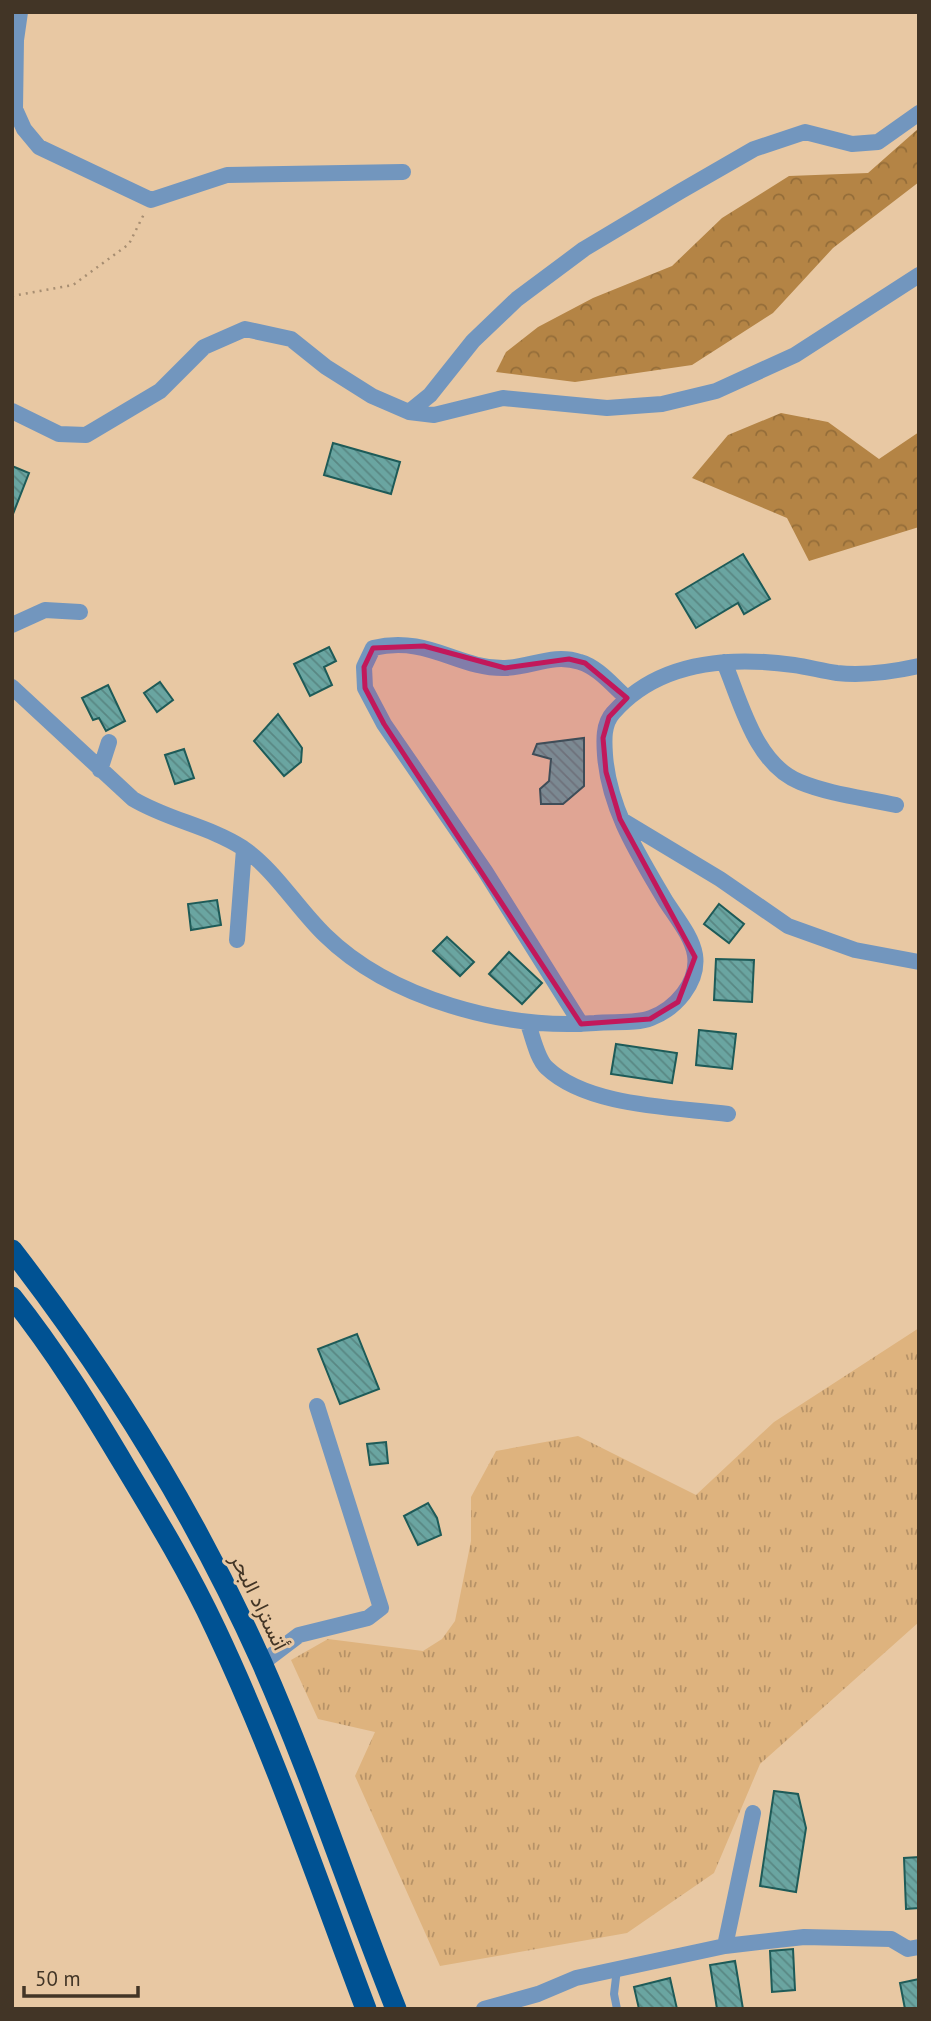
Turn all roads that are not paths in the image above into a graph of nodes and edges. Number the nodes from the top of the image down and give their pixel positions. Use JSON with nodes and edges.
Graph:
{"nodes":[{"id":1,"x":20,"y":12,"type":"edge"},
{"id":2,"x":919,"y":113,"type":"edge"},
{"id":3,"x":403,"y":172,"type":"dead end"},
{"id":4,"x":919,"y":275,"type":"edge"},
{"id":5,"x":12,"y":411,"type":"edge"},
{"id":6,"x":409,"y":412,"type":"junction"},
{"id":7,"x":80,"y":612,"type":"dead end"},
{"id":8,"x":12,"y":625,"type":"edge"},
{"id":9,"x":724,"y":662,"type":"junction"},
{"id":10,"x":919,"y":666,"type":"edge"},
{"id":11,"x":12,"y":687,"type":"edge"},
{"id":12,"x":627,"y":698,"type":"junction"},
{"id":13,"x":109,"y":742,"type":"dead end"},
{"id":14,"x":100,"y":770,"type":"junction"},
{"id":15,"x":895,"y":805,"type":"dead end"},
{"id":16,"x":620,"y":819,"type":"junction"},
{"id":17,"x":244,"y":849,"type":"junction"},
{"id":18,"x":237,"y":940,"type":"dead end"},
{"id":19,"x":919,"y":962,"type":"edge"},
{"id":20,"x":528,"y":1024,"type":"junction"},
{"id":21,"x":582,"y":1024,"type":"junction"},
{"id":22,"x":728,"y":1114,"type":"dead end"},
{"id":23,"x":12,"y":1250,"type":"edge"},
{"id":24,"x":12,"y":1297,"type":"edge"},
{"id":25,"x":317,"y":1406,"type":"dead end"},
{"id":26,"x":262,"y":1663,"type":"junction"},
{"id":27,"x":753,"y":1813,"type":"dead end"},
{"id":28,"x":725,"y":1946,"type":"junction"},
{"id":29,"x":919,"y":1947,"type":"edge"},
{"id":30,"x":617,"y":1969,"type":"junction"},
{"id":31,"x":366,"y":2009,"type":"edge"},
{"id":32,"x":396,"y":2009,"type":"edge"},
{"id":33,"x":484,"y":2009,"type":"edge"},
{"id":34,"x":617,"y":2009,"type":"edge"}],
"edges":[{"from":1,"to":3,"type":"street"},
{"from":2,"to":6,"type":"street"},
{"from":4,"to":6,"type":"street"},
{"from":5,"to":6,"type":"street"},
{"from":7,"to":8,"type":"street"},
{"from":9,"to":10,"type":"street"},
{"from":9,"to":12,"type":"street"},
{"from":9,"to":15,"type":"street"},
{"from":11,"to":14,"type":"street"},
{"from":12,"to":16,"type":"street"},
{"from":12,"to":21,"type":"street"},
{"from":13,"to":14,"type":"street"},
{"from":14,"to":17,"type":"street"},
{"from":16,"to":19,"type":"street"},
{"from":16,"to":21,"type":"street"},
{"from":17,"to":18,"type":"street"},
{"from":17,"to":20,"type":"street"},
{"from":20,"to":21,"type":"street"},
{"from":20,"to":22,"type":"street"},
{"from":23,"to":26,"type":"highway","name":"أتستراد البحر"},
{"from":24,"to":31,"type":"highway"},
{"from":25,"to":26,"type":"street"},
{"from":26,"to":32,"type":"highway","name":"أتستراد البحر"},
{"from":27,"to":28,"type":"street"},
{"from":28,"to":29,"type":"street"},
{"from":28,"to":30,"type":"street"},
{"from":30,"to":33,"type":"street"},
{"from":30,"to":34,"type":"lane"}]}
